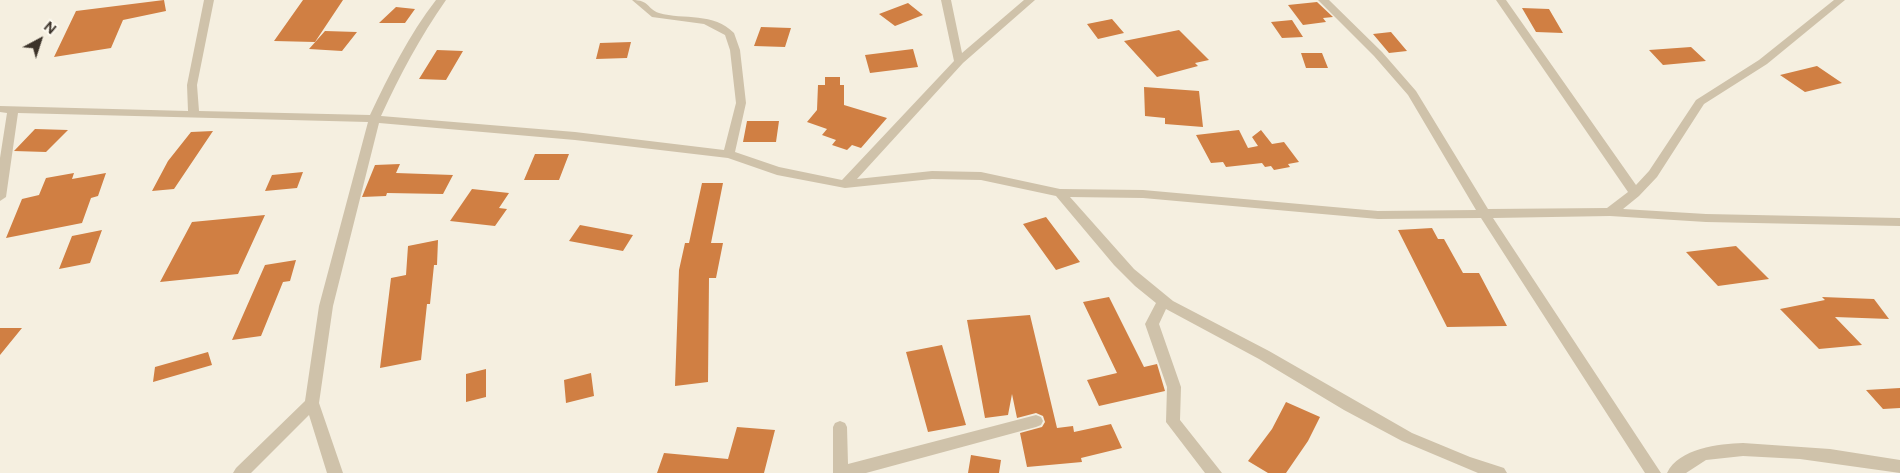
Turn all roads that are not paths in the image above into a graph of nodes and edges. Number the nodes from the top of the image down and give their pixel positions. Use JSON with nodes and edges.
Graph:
{"nodes":[{"id":1,"x":208,"y":0,"type":"edge"},
{"id":2,"x":441,"y":0,"type":"edge"},
{"id":3,"x":637,"y":0,"type":"edge"},
{"id":4,"x":946,"y":0,"type":"edge"},
{"id":5,"x":1030,"y":0,"type":"edge"},
{"id":6,"x":1323,"y":0,"type":"edge"},
{"id":7,"x":1502,"y":0,"type":"edge"},
{"id":8,"x":1840,"y":0,"type":"edge"},
{"id":9,"x":959,"y":61,"type":"junction"},
{"id":10,"x":0,"y":109,"type":"edge"},
{"id":11,"x":13,"y":109,"type":"junction"},
{"id":12,"x":194,"y":114,"type":"junction"},
{"id":13,"x":374,"y":119,"type":"junction"},
{"id":14,"x":729,"y":154,"type":"junction"},
{"id":15,"x":845,"y":184,"type":"junction"},
{"id":16,"x":1060,"y":193,"type":"junction"},
{"id":17,"x":1635,"y":193,"type":"junction"},
{"id":18,"x":0,"y":197,"type":"edge"},
{"id":19,"x":1610,"y":212,"type":"junction"},
{"id":20,"x":1484,"y":213,"type":"junction"},
{"id":21,"x":1900,"y":222,"type":"edge"},
{"id":22,"x":1163,"y":301,"type":"junction"},
{"id":23,"x":312,"y":404,"type":"junction"},
{"id":24,"x":1036,"y":421,"type":"dead end"},
{"id":25,"x":840,"y":427,"type":"dead end"},
{"id":26,"x":1900,"y":467,"type":"edge"},
{"id":27,"x":241,"y":473,"type":"edge"},
{"id":28,"x":335,"y":473,"type":"edge"},
{"id":29,"x":841,"y":473,"type":"edge"},
{"id":30,"x":1214,"y":473,"type":"edge"},
{"id":31,"x":1499,"y":473,"type":"edge"},
{"id":32,"x":1653,"y":473,"type":"edge"},
{"id":33,"x":1675,"y":473,"type":"edge"}],
"edges":[{"from":1,"to":12,"type":"street"},
{"from":2,"to":13,"type":"street"},
{"from":3,"to":14,"type":"street"},
{"from":4,"to":9,"type":"street"},
{"from":5,"to":9,"type":"street"},
{"from":6,"to":20,"type":"street"},
{"from":7,"to":17,"type":"street"},
{"from":8,"to":17,"type":"street"},
{"from":9,"to":15,"type":"street"},
{"from":10,"to":11,"type":"street"},
{"from":11,"to":12,"type":"street"},
{"from":11,"to":18,"type":"street"},
{"from":12,"to":13,"type":"street"},
{"from":13,"to":14,"type":"street"},
{"from":13,"to":23,"type":"street"},
{"from":14,"to":15,"type":"street"},
{"from":15,"to":16,"type":"street"},
{"from":16,"to":20,"type":"street"},
{"from":16,"to":22,"type":"street"},
{"from":17,"to":19,"type":"street"},
{"from":19,"to":20,"type":"street"},
{"from":19,"to":21,"type":"street"},
{"from":20,"to":32,"type":"street"},
{"from":22,"to":30,"type":"street"},
{"from":22,"to":31,"type":"street"},
{"from":23,"to":27,"type":"street"},
{"from":23,"to":28,"type":"street"},
{"from":24,"to":29,"type":"street"},
{"from":25,"to":29,"type":"street"},
{"from":26,"to":33,"type":"street"}]}
